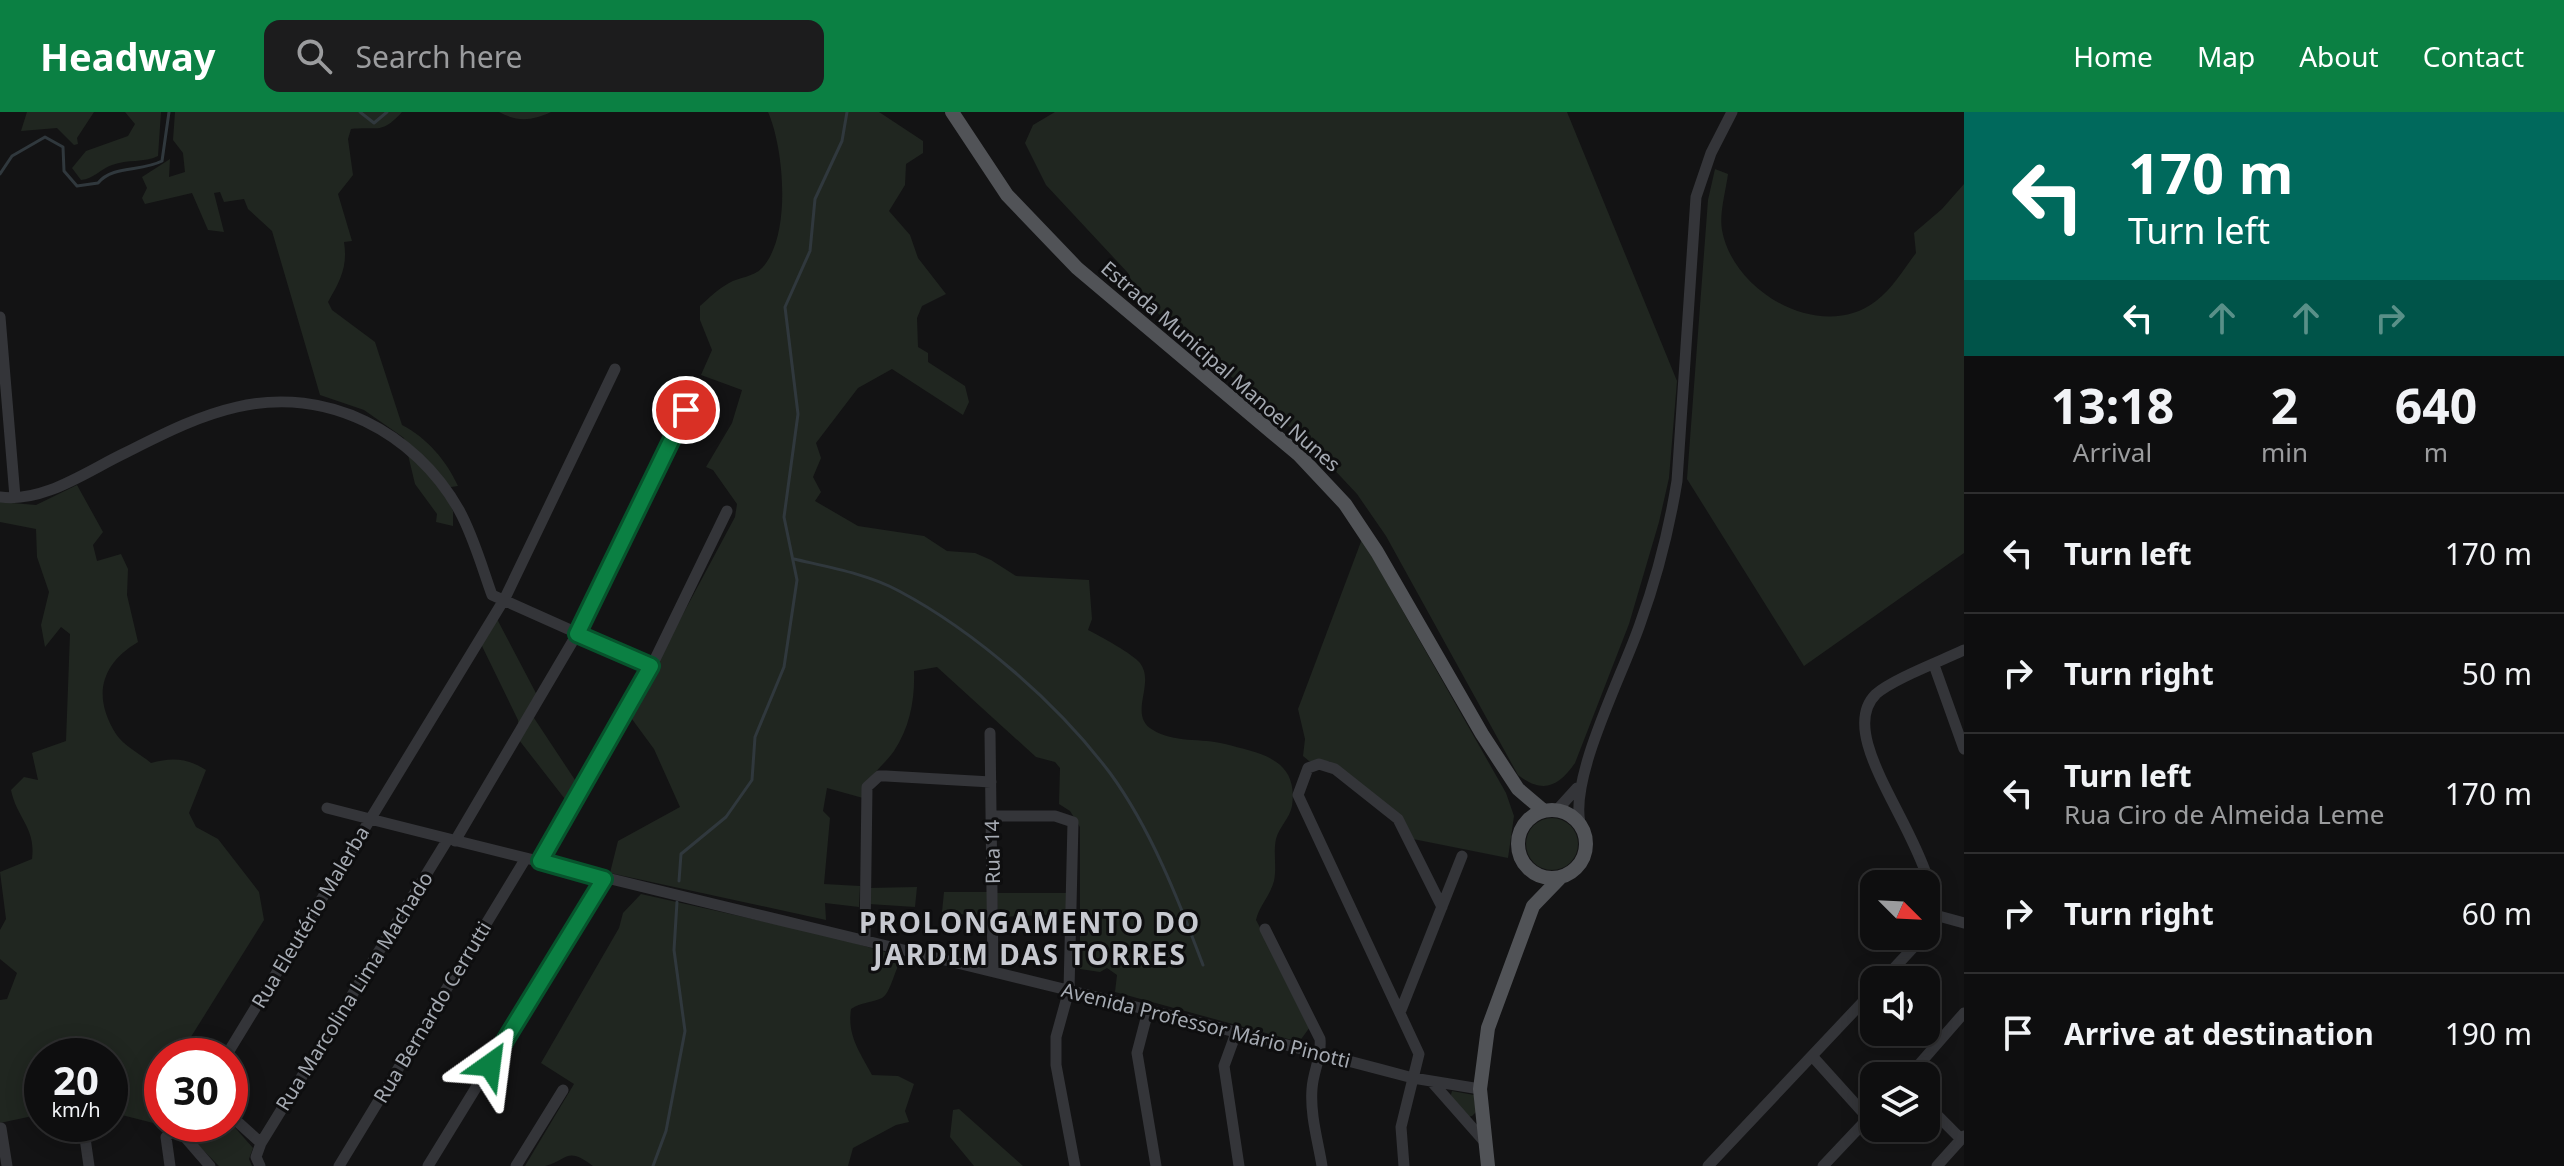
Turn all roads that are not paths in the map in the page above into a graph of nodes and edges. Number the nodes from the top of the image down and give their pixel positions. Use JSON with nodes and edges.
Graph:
{"nodes":[{"id":1,"x":952,"y":112,"type":"edge"},
{"id":2,"x":1732,"y":112,"type":"edge"},
{"id":3,"x":0,"y":317,"type":"edge"},
{"id":4,"x":615,"y":369,"type":"dead end"},
{"id":5,"x":698,"y":386,"type":"dead end"},
{"id":6,"x":0,"y":497,"type":"edge"},
{"id":7,"x":15,"y":497,"type":"junction"},
{"id":8,"x":727,"y":511,"type":"dead end"},
{"id":9,"x":505,"y":598,"type":"junction"},
{"id":10,"x":577,"y":634,"type":"junction"},
{"id":11,"x":1964,"y":650,"type":"edge"},
{"id":12,"x":1934,"y":665,"type":"junction"},
{"id":13,"x":651,"y":666,"type":"junction"},
{"id":14,"x":990,"y":733,"type":"dead end"},
{"id":15,"x":1964,"y":749,"type":"edge"},
{"id":16,"x":991,"y":782,"type":"junction"},
{"id":17,"x":1580,"y":784,"type":"junction"},
{"id":18,"x":1518,"y":789,"type":"junction"},
{"id":19,"x":327,"y":808,"type":"dead end"},
{"id":20,"x":1550,"y":810,"type":"junction"},
{"id":21,"x":992,"y":816,"type":"junction"},
{"id":22,"x":370,"y":819,"type":"junction"},
{"id":23,"x":1580,"y":823,"type":"junction"},
{"id":24,"x":1523,"y":827,"type":"junction"},
{"id":25,"x":451,"y":840,"type":"junction"},
{"id":26,"x":1462,"y":856,"type":"dead end"},
{"id":27,"x":526,"y":858,"type":"junction"},
{"id":28,"x":540,"y":861,"type":"junction"},
{"id":29,"x":1525,"y":865,"type":"junction"},
{"id":30,"x":1929,"y":870,"type":"edge"},
{"id":31,"x":1561,"y":877,"type":"junction"},
{"id":32,"x":604,"y":879,"type":"junction"},
{"id":33,"x":1533,"y":906,"type":"junction"},
{"id":34,"x":1442,"y":907,"type":"junction"},
{"id":35,"x":1940,"y":916,"type":"edge"},
{"id":36,"x":1964,"y":923,"type":"edge"},
{"id":37,"x":1265,"y":929,"type":"dead end"},
{"id":38,"x":865,"y":938,"type":"junction"},
{"id":39,"x":1911,"y":950,"type":"edge"},
{"id":40,"x":1896,"y":966,"type":"edge"},
{"id":41,"x":993,"y":971,"type":"junction"},
{"id":42,"x":1069,"y":990,"type":"junction"},
{"id":43,"x":1860,"y":1005,"type":"edge"},
{"id":44,"x":1401,"y":1010,"type":"junction"},
{"id":45,"x":1148,"y":1011,"type":"junction"},
{"id":46,"x":1964,"y":1013,"type":"edge"},
{"id":47,"x":1236,"y":1033,"type":"junction"},
{"id":48,"x":237,"y":1038,"type":"edge"},
{"id":49,"x":1321,"y":1053,"type":"junction"},
{"id":50,"x":1813,"y":1057,"type":"junction"},
{"id":51,"x":1921,"y":1062,"type":"edge"},
{"id":52,"x":1413,"y":1078,"type":"junction"},
{"id":53,"x":1432,"y":1082,"type":"junction"},
{"id":54,"x":1480,"y":1089,"type":"junction"},
{"id":55,"x":563,"y":1090,"type":"dead end"},
{"id":56,"x":1860,"y":1104,"type":"edge"},
{"id":57,"x":1940,"y":1117,"type":"edge"},
{"id":58,"x":1860,"y":1127,"type":"edge"},
{"id":59,"x":1,"y":1128,"type":"edge"},
{"id":60,"x":248,"y":1131,"type":"edge"},
{"id":61,"x":1963,"y":1138,"type":"edge"},
{"id":62,"x":1484,"y":1141,"type":"junction"},
{"id":63,"x":86,"y":1142,"type":"edge"},
{"id":64,"x":167,"y":1142,"type":"edge"},
{"id":65,"x":191,"y":1142,"type":"edge"},
{"id":66,"x":261,"y":1143,"type":"junction"},
{"id":67,"x":7,"y":1166,"type":"edge"},
{"id":68,"x":89,"y":1166,"type":"edge"},
{"id":69,"x":170,"y":1166,"type":"edge"},
{"id":70,"x":210,"y":1166,"type":"edge"},
{"id":71,"x":260,"y":1166,"type":"edge"},
{"id":72,"x":339,"y":1166,"type":"edge"},
{"id":73,"x":428,"y":1166,"type":"edge"},
{"id":74,"x":516,"y":1166,"type":"edge"},
{"id":75,"x":1075,"y":1166,"type":"edge"},
{"id":76,"x":1156,"y":1166,"type":"edge"},
{"id":77,"x":1239,"y":1166,"type":"edge"},
{"id":78,"x":1322,"y":1166,"type":"edge"},
{"id":79,"x":1404,"y":1166,"type":"edge"},
{"id":80,"x":1488,"y":1166,"type":"edge"},
{"id":81,"x":1708,"y":1166,"type":"edge"},
{"id":82,"x":1823,"y":1166,"type":"edge"},
{"id":83,"x":1937,"y":1166,"type":"edge"}],
"edges":[{"from":1,"to":18,"type":"main road","name":"Estrada Municipal Manoel Nunes"},
{"from":2,"to":17,"type":"street"},
{"from":3,"to":7,"type":"street"},
{"from":4,"to":9,"type":"street","name":"Rua Eleutério Malerba"},
{"from":5,"to":10,"type":"street","name":"Rua Marcolina Lima Machado"},
{"from":6,"to":7,"type":"street"},
{"from":7,"to":9,"type":"street"},
{"from":8,"to":13,"type":"street"},
{"from":9,"to":10,"type":"street"},
{"from":9,"to":22,"type":"street","name":"Rua Eleutério Malerba"},
{"from":10,"to":13,"type":"street"},
{"from":10,"to":25,"type":"street","name":"Rua Marcolina Lima Machado"},
{"from":11,"to":12,"type":"street"},
{"from":12,"to":15,"type":"street"},
{"from":12,"to":30,"type":"street"},
{"from":13,"to":28,"type":"street"},
{"from":14,"to":16,"type":"street","name":"Rua 14"},
{"from":16,"to":21,"type":"street","name":"Rua 14"},
{"from":16,"to":38,"type":"street"},
{"from":17,"to":20,"type":"street"},
{"from":17,"to":23,"type":"street"},
{"from":18,"to":20,"type":"main road","name":"Estrada Municipal Manoel Nunes"},
{"from":18,"to":24,"type":"main road","name":"Estrada Municipal Manoel Nunes"},
{"from":19,"to":22,"type":"street","name":"Avenida Professor Mário Pinotti"},
{"from":20,"to":23,"type":"main road"},
{"from":20,"to":24,"type":"main road"},
{"from":21,"to":41,"type":"street","name":"Rua 14"},
{"from":21,"to":42,"type":"street"},
{"from":22,"to":25,"type":"street","name":"Avenida Professor Mário Pinotti"},
{"from":22,"to":48,"type":"street","name":"Rua Eleutério Malerba"},
{"from":23,"to":31,"type":"main road"},
{"from":24,"to":29,"type":"main road"},
{"from":25,"to":27,"type":"street","name":"Avenida Professor Mário Pinotti"},
{"from":25,"to":66,"type":"street","name":"Rua Marcolina Lima Machado"},
{"from":26,"to":34,"type":"street"},
{"from":27,"to":28,"type":"street","name":"Avenida Professor Mário Pinotti"},
{"from":27,"to":72,"type":"street","name":"Rua Bernardo Cerrutti"},
{"from":28,"to":32,"type":"street","name":"Avenida Professor Mário Pinotti"},
{"from":29,"to":31,"type":"main road"},
{"from":29,"to":33,"type":"main road"},
{"from":31,"to":33,"type":"main road"},
{"from":32,"to":38,"type":"street","name":"Avenida Professor Mário Pinotti"},
{"from":32,"to":73,"type":"street"},
{"from":33,"to":54,"type":"main road"},
{"from":34,"to":44,"type":"street"},
{"from":34,"to":44,"type":"street"},
{"from":35,"to":36,"type":"street"},
{"from":37,"to":49,"type":"street"},
{"from":38,"to":41,"type":"street","name":"Avenida Professor Mário Pinotti"},
{"from":39,"to":40,"type":"street"},
{"from":41,"to":42,"type":"street","name":"Avenida Professor Mário Pinotti"},
{"from":42,"to":45,"type":"street","name":"Avenida Professor Mário Pinotti"},
{"from":42,"to":75,"type":"street"},
{"from":43,"to":50,"type":"street"},
{"from":44,"to":52,"type":"street"},
{"from":45,"to":47,"type":"street","name":"Avenida Professor Mário Pinotti"},
{"from":45,"to":76,"type":"street"},
{"from":46,"to":51,"type":"street"},
{"from":47,"to":49,"type":"street","name":"Avenida Professor Mário Pinotti"},
{"from":47,"to":77,"type":"street"},
{"from":49,"to":52,"type":"street","name":"Avenida Professor Mário Pinotti"},
{"from":49,"to":78,"type":"street"},
{"from":50,"to":56,"type":"street"},
{"from":50,"to":81,"type":"street"},
{"from":52,"to":53,"type":"street","name":"Avenida Professor Mário Pinotti"},
{"from":52,"to":79,"type":"street"},
{"from":53,"to":54,"type":"street","name":"Avenida Professor Mário Pinotti"},
{"from":53,"to":62,"type":"street"},
{"from":54,"to":62,"type":"main road"},
{"from":55,"to":74,"type":"street"},
{"from":57,"to":61,"type":"street"},
{"from":58,"to":82,"type":"street"},
{"from":59,"to":67,"type":"street"},
{"from":60,"to":66,"type":"street"},
{"from":61,"to":83,"type":"street"},
{"from":62,"to":80,"type":"main road"},
{"from":63,"to":68,"type":"street"},
{"from":64,"to":69,"type":"street"},
{"from":65,"to":70,"type":"street"},
{"from":66,"to":71,"type":"street"}]}
